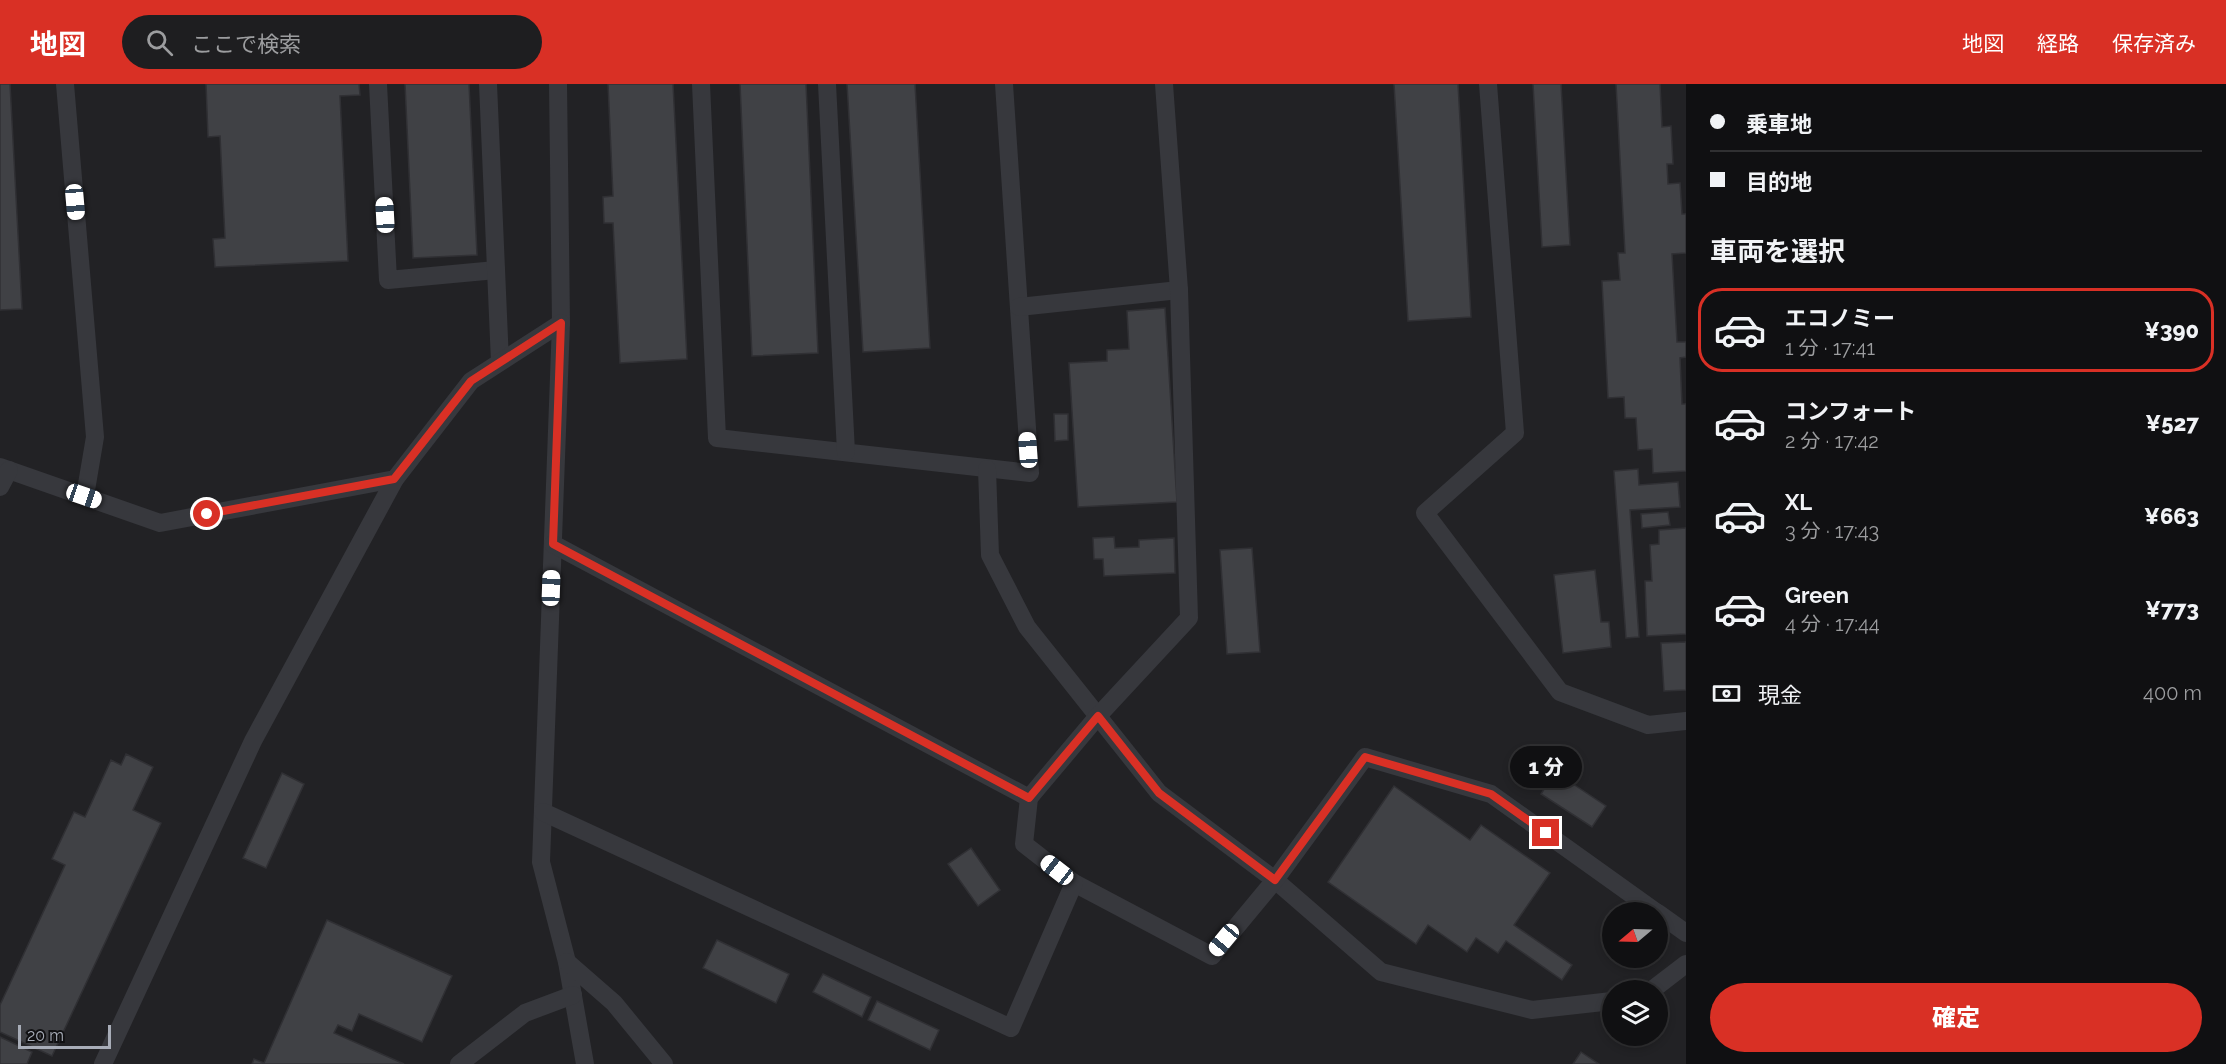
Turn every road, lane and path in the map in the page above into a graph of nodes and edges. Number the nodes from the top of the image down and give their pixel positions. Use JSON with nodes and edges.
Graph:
{"nodes":[{"id":1,"x":65,"y":84,"type":"edge"},
{"id":2,"x":378,"y":84,"type":"edge"},
{"id":3,"x":488,"y":84,"type":"edge"},
{"id":4,"x":558,"y":84,"type":"edge"},
{"id":5,"x":701,"y":84,"type":"edge"},
{"id":6,"x":828,"y":84,"type":"edge"},
{"id":7,"x":1004,"y":84,"type":"edge"},
{"id":8,"x":1164,"y":84,"type":"edge"},
{"id":9,"x":1488,"y":84,"type":"edge"},
{"id":10,"x":496,"y":270,"type":"junction"},
{"id":11,"x":1179,"y":290,"type":"junction"},
{"id":12,"x":1019,"y":307,"type":"junction"},
{"id":13,"x":561,"y":323,"type":"junction"},
{"id":14,"x":500,"y":362,"type":"junction"},
{"id":15,"x":846,"y":452,"type":"junction"},
{"id":16,"x":4,"y":468,"type":"edge"},
{"id":17,"x":987,"y":469,"type":"junction"},
{"id":18,"x":394,"y":479,"type":"junction"},
{"id":19,"x":0,"y":487,"type":"edge"},
{"id":20,"x":84,"y":496,"type":"junction"},
{"id":21,"x":553,"y":544,"type":"junction"},
{"id":22,"x":1098,"y":716,"type":"junction"},
{"id":23,"x":1686,"y":721,"type":"edge"},
{"id":24,"x":1029,"y":798,"type":"junction"},
{"id":25,"x":543,"y":812,"type":"junction"},
{"id":26,"x":1275,"y":880,"type":"junction"},
{"id":27,"x":1074,"y":883,"type":"junction"},
{"id":28,"x":1643,"y":902,"type":"edge"},
{"id":29,"x":1668,"y":920,"type":"edge"},
{"id":30,"x":1686,"y":933,"type":"edge"},
{"id":31,"x":567,"y":962,"type":"junction"},
{"id":32,"x":1686,"y":964,"type":"edge"},
{"id":33,"x":1665,"y":980,"type":"edge"},
{"id":34,"x":573,"y":995,"type":"junction"},
{"id":35,"x":1602,"y":1002,"type":"edge"},
{"id":36,"x":103,"y":1064,"type":"edge"},
{"id":37,"x":459,"y":1064,"type":"edge"},
{"id":38,"x":585,"y":1064,"type":"edge"},
{"id":39,"x":664,"y":1064,"type":"edge"}],
"edges":[{"from":1,"to":20,"type":"lane"},
{"from":2,"to":10,"type":"lane"},
{"from":3,"to":10,"type":"lane"},
{"from":4,"to":13,"type":"lane"},
{"from":5,"to":15,"type":"lane"},
{"from":6,"to":15,"type":"lane"},
{"from":7,"to":12,"type":"lane"},
{"from":8,"to":11,"type":"lane"},
{"from":9,"to":23,"type":"lane"},
{"from":10,"to":14,"type":"lane"},
{"from":11,"to":12,"type":"lane"},
{"from":11,"to":22,"type":"lane"},
{"from":12,"to":17,"type":"lane"},
{"from":13,"to":14,"type":"lane"},
{"from":13,"to":21,"type":"lane"},
{"from":14,"to":18,"type":"lane"},
{"from":15,"to":17,"type":"lane"},
{"from":16,"to":19,"type":"lane"},
{"from":16,"to":20,"type":"lane"},
{"from":17,"to":22,"type":"lane"},
{"from":18,"to":20,"type":"lane"},
{"from":18,"to":36,"type":"lane"},
{"from":21,"to":24,"type":"lane"},
{"from":21,"to":25,"type":"lane"},
{"from":22,"to":24,"type":"lane"},
{"from":22,"to":26,"type":"lane"},
{"from":24,"to":27,"type":"lane"},
{"from":25,"to":27,"type":"lane"},
{"from":25,"to":31,"type":"lane"},
{"from":26,"to":27,"type":"lane"},
{"from":26,"to":28,"type":"lane"},
{"from":26,"to":35,"type":"lane"},
{"from":29,"to":30,"type":"lane"},
{"from":31,"to":34,"type":"lane"},
{"from":31,"to":39,"type":"lane"},
{"from":32,"to":33,"type":"lane"},
{"from":34,"to":37,"type":"lane"},
{"from":34,"to":38,"type":"lane"}]}
